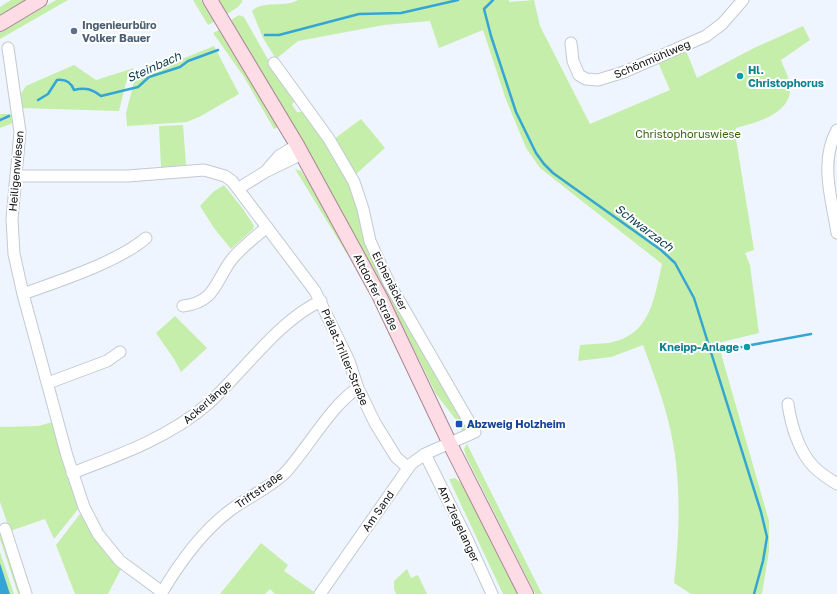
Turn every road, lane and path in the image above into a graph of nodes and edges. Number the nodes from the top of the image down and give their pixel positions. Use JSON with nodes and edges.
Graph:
{"nodes":[{"id":1,"x":40,"y":0,"type":"edge"},
{"id":2,"x":210,"y":0,"type":"edge"},
{"id":3,"x":744,"y":0,"type":"edge"},
{"id":4,"x":0,"y":24,"type":"edge"},
{"id":5,"x":571,"y":43,"type":"dead end"},
{"id":6,"x":8,"y":48,"type":"dead end"},
{"id":7,"x":274,"y":63,"type":"dead end"},
{"id":8,"x":837,"y":130,"type":"edge"},
{"id":9,"x":300,"y":149,"type":"junction"},
{"id":10,"x":16,"y":176,"type":"junction"},
{"id":11,"x":239,"y":188,"type":"junction"},
{"id":12,"x":267,"y":227,"type":"junction"},
{"id":13,"x":837,"y":233,"type":"edge"},
{"id":14,"x":146,"y":238,"type":"dead end"},
{"id":15,"x":23,"y":294,"type":"junction"},
{"id":16,"x":321,"y":301,"type":"junction"},
{"id":17,"x":183,"y":306,"type":"dead end"},
{"id":18,"x":120,"y":352,"type":"dead end"},
{"id":19,"x":48,"y":383,"type":"junction"},
{"id":20,"x":358,"y":388,"type":"junction"},
{"id":21,"x":788,"y":404,"type":"dead end"},
{"id":22,"x":450,"y":444,"type":"junction"},
{"id":23,"x":425,"y":454,"type":"junction"},
{"id":24,"x":408,"y":468,"type":"junction"},
{"id":25,"x":72,"y":473,"type":"junction"},
{"id":26,"x":837,"y":484,"type":"edge"},
{"id":27,"x":5,"y":529,"type":"dead end"},
{"id":28,"x":161,"y":593,"type":"edge"},
{"id":29,"x":26,"y":594,"type":"edge"},
{"id":30,"x":320,"y":594,"type":"edge"},
{"id":31,"x":492,"y":594,"type":"edge"},
{"id":32,"x":526,"y":594,"type":"edge"}],
"edges":[{"from":1,"to":4,"type":"main road"},
{"from":2,"to":9,"type":"main road","name":"Altdorfer Straße"},
{"from":3,"to":5,"type":"street","name":"Schönmühlweg"},
{"from":6,"to":10,"type":"street","name":"Heiligenwiesen"},
{"from":7,"to":22,"type":"street","name":"Eichenäcker"},
{"from":8,"to":13,"type":"street"},
{"from":9,"to":11,"type":"street"},
{"from":9,"to":22,"type":"main road","name":"Altdorfer Straße"},
{"from":10,"to":11,"type":"street","name":"Prälat-Triller-Straße"},
{"from":10,"to":15,"type":"street","name":"Heiligenwiesen"},
{"from":11,"to":12,"type":"street","name":"Prälat-Triller-Straße"},
{"from":12,"to":16,"type":"street","name":"Prälat-Triller-Straße"},
{"from":12,"to":17,"type":"street"},
{"from":14,"to":15,"type":"street"},
{"from":15,"to":19,"type":"street","name":"Heiligenwiesen"},
{"from":16,"to":20,"type":"street","name":"Prälat-Triller-Straße"},
{"from":16,"to":25,"type":"street","name":"Ackerlänge"},
{"from":18,"to":19,"type":"street"},
{"from":19,"to":25,"type":"street","name":"Heiligenwiesen"},
{"from":20,"to":24,"type":"street","name":"Prälat-Triller-Straße"},
{"from":20,"to":28,"type":"street","name":"Triftstraße"},
{"from":21,"to":26,"type":"street"},
{"from":22,"to":23,"type":"street","name":"Am Sand"},
{"from":22,"to":32,"type":"main road","name":"Altdorfer Straße"},
{"from":23,"to":24,"type":"street","name":"Am Sand"},
{"from":23,"to":31,"type":"street","name":"Am Ziegelanger"},
{"from":24,"to":30,"type":"street","name":"Am Sand"},
{"from":25,"to":28,"type":"street","name":"Heiligenwiesen"},
{"from":27,"to":29,"type":"street"}]}
